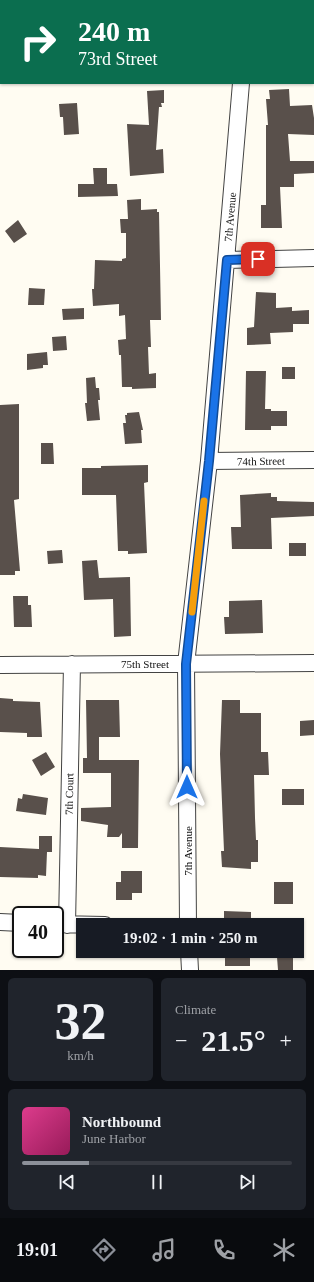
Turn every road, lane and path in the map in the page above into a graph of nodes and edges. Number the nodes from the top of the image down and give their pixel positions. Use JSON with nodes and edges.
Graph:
{"nodes":[{"id":1,"x":241,"y":84,"type":"edge"},
{"id":2,"x":314,"y":258,"type":"edge"},
{"id":3,"x":227,"y":260,"type":"junction"},
{"id":4,"x":314,"y":460,"type":"edge"},
{"id":5,"x":209,"y":461,"type":"junction"},
{"id":6,"x":314,"y":663,"type":"edge"},
{"id":7,"x":72,"y":664,"type":"junction"},
{"id":8,"x":186,"y":664,"type":"junction"},
{"id":9,"x":0,"y":665,"type":"edge"},
{"id":10,"x":62,"y":906,"type":"edge"},
{"id":11,"x":188,"y":918,"type":"edge"},
{"id":12,"x":0,"y":922,"type":"edge"},
{"id":13,"x":12,"y":923,"type":"edge"},
{"id":14,"x":64,"y":924,"type":"edge"},
{"id":15,"x":76,"y":924,"type":"edge"},
{"id":16,"x":189,"y":958,"type":"edge"},
{"id":17,"x":190,"y":970,"type":"edge"}],
"edges":[{"from":1,"to":3,"type":"street","name":"7th Avenue"},
{"from":2,"to":3,"type":"street"},
{"from":3,"to":5,"type":"street","name":"7th Avenue"},
{"from":4,"to":5,"type":"street","name":"74th Street"},
{"from":5,"to":8,"type":"street","name":"7th Avenue"},
{"from":6,"to":8,"type":"street","name":"75th Street"},
{"from":7,"to":8,"type":"street","name":"75th Street"},
{"from":7,"to":9,"type":"street","name":"75th Street"},
{"from":7,"to":10,"type":"street","name":"7th Court"},
{"from":8,"to":11,"type":"street","name":"7th Avenue"},
{"from":12,"to":13,"type":"street"},
{"from":14,"to":15,"type":"street"},
{"from":16,"to":17,"type":"street"}]}
